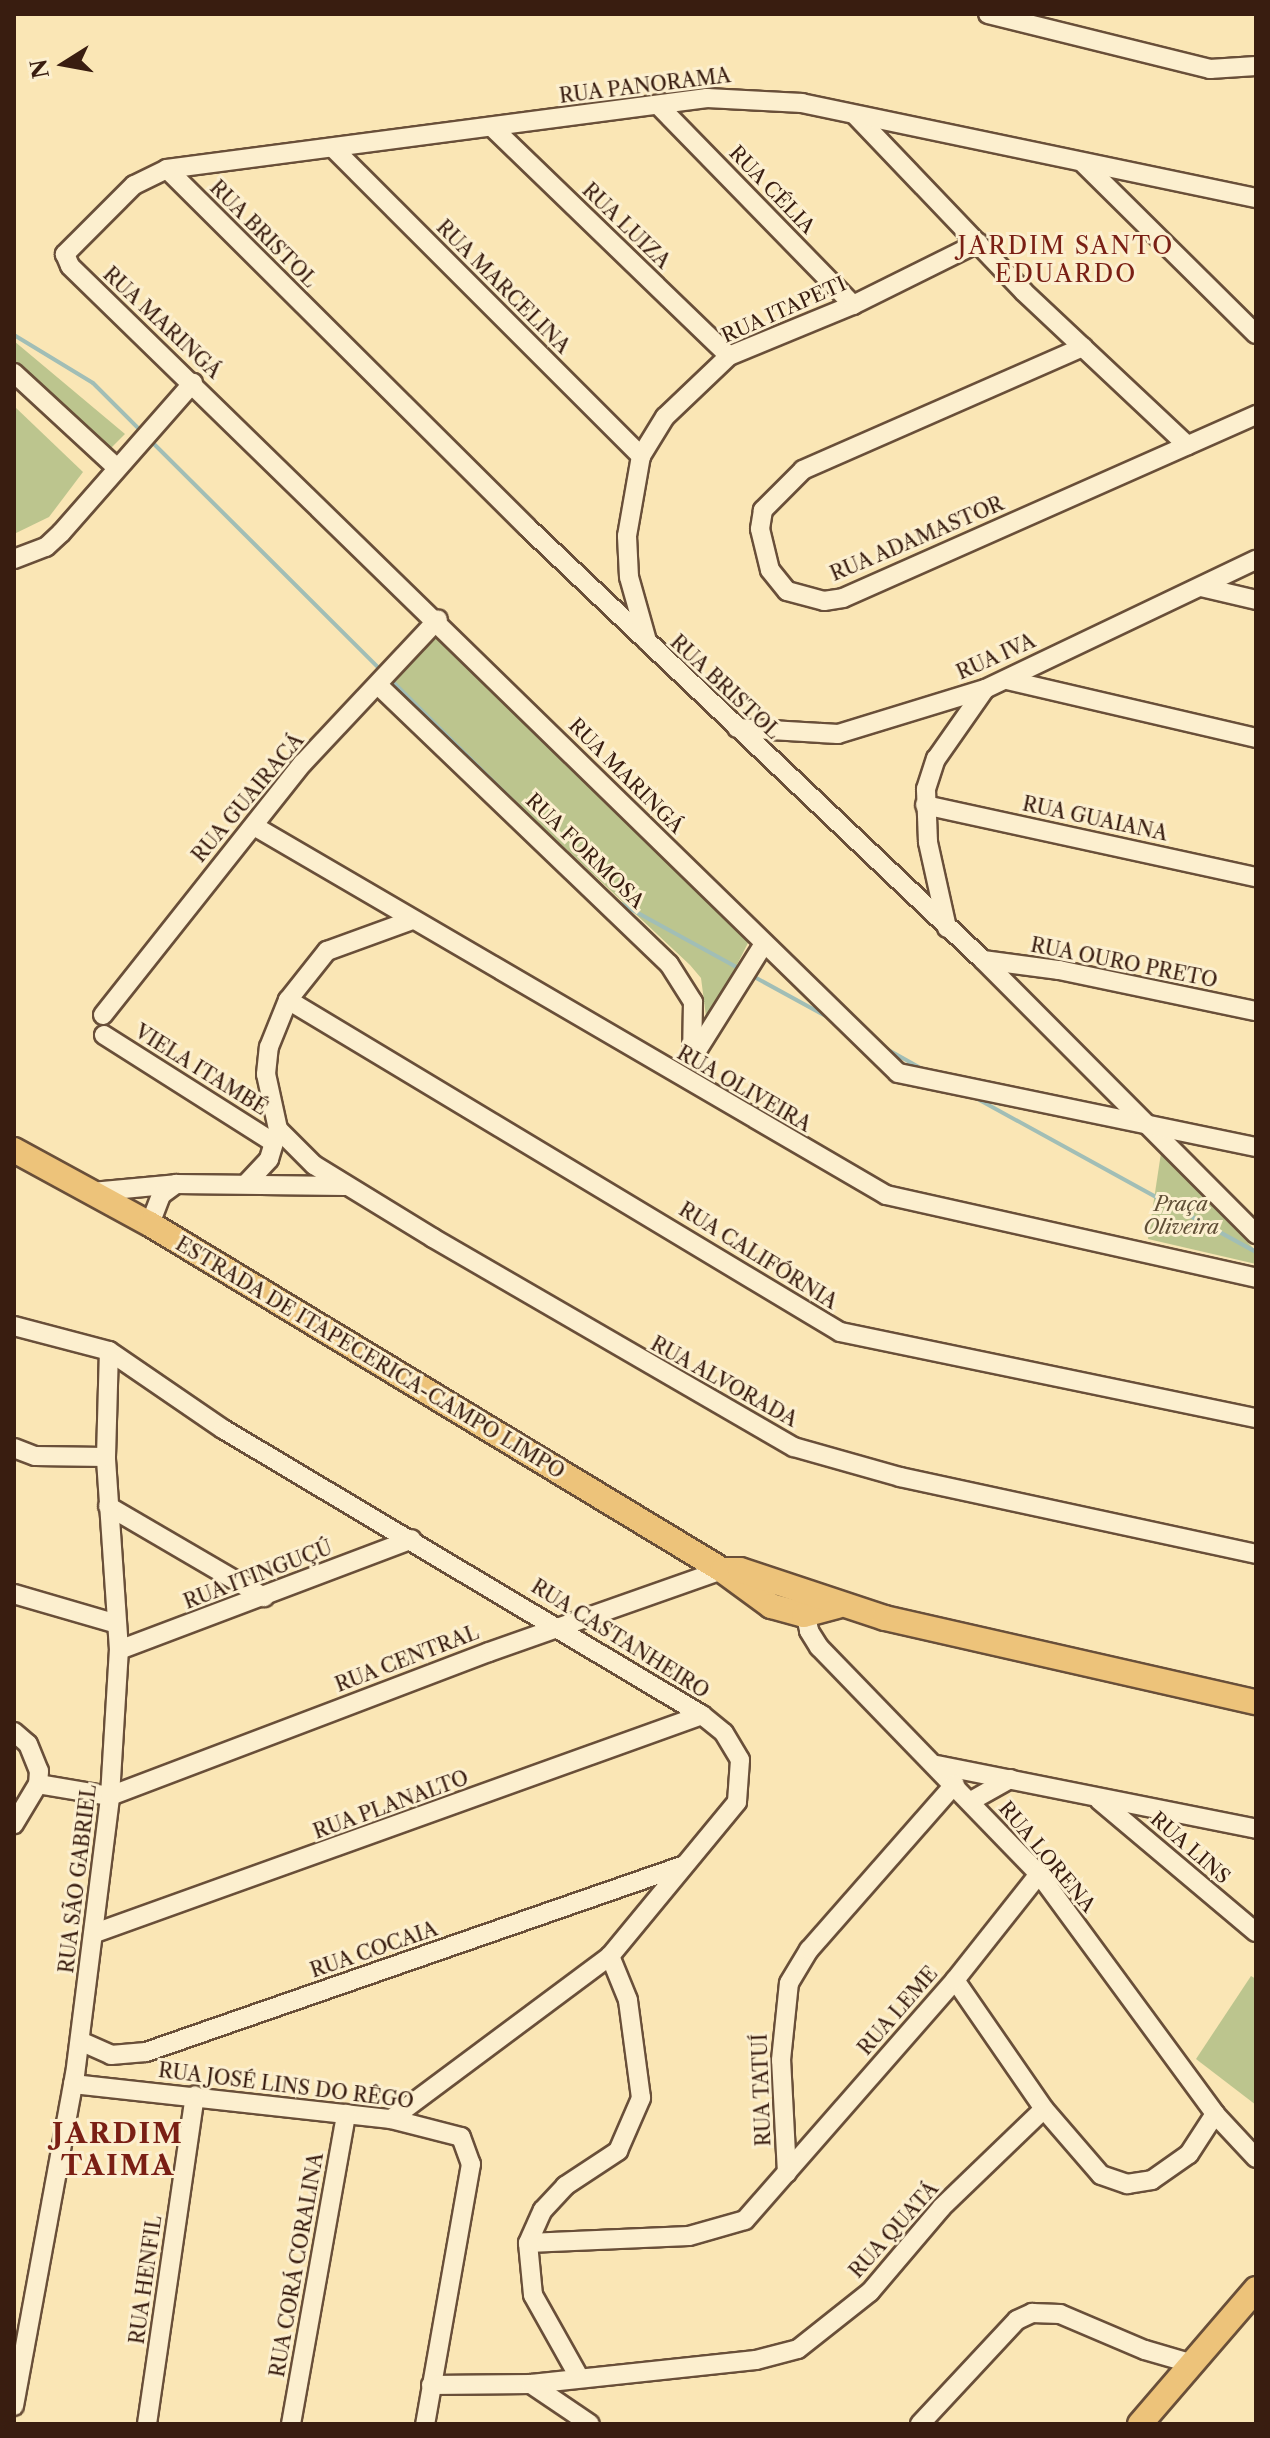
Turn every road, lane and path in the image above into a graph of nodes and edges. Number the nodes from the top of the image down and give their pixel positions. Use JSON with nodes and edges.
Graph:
{"nodes":[{"id":1,"x":988,"y":14,"type":"edge"},
{"id":2,"x":1256,"y":66,"type":"edge"},
{"id":3,"x":659,"y":106,"type":"junction"},
{"id":4,"x":856,"y":116,"type":"junction"},
{"id":5,"x":493,"y":128,"type":"junction"},
{"id":6,"x":335,"y":150,"type":"junction"},
{"id":7,"x":1083,"y":163,"type":"junction"},
{"id":8,"x":167,"y":169,"type":"junction"},
{"id":9,"x":1256,"y":198,"type":"edge"},
{"id":10,"x":978,"y":243,"type":"junction"},
{"id":11,"x":65,"y":254,"type":"joint"},
{"id":12,"x":853,"y":305,"type":"junction"},
{"id":13,"x":1256,"y":334,"type":"edge"},
{"id":14,"x":1083,"y":347,"type":"junction"},
{"id":15,"x":729,"y":356,"type":"junction"},
{"id":16,"x":14,"y":373,"type":"edge"},
{"id":17,"x":193,"y":383,"type":"junction"},
{"id":18,"x":1256,"y":415,"type":"edge"},
{"id":19,"x":1187,"y":445,"type":"junction"},
{"id":20,"x":641,"y":456,"type":"junction"},
{"id":21,"x":117,"y":468,"type":"junction"},
{"id":22,"x":14,"y":559,"type":"edge"},
{"id":23,"x":1256,"y":560,"type":"edge"},
{"id":24,"x":1201,"y":587,"type":"junction"},
{"id":25,"x":1256,"y":600,"type":"edge"},
{"id":26,"x":438,"y":619,"type":"junction"},
{"id":27,"x":649,"y":646,"type":"junction"},
{"id":28,"x":1007,"y":680,"type":"junction"},
{"id":29,"x":378,"y":685,"type":"junction"},
{"id":30,"x":985,"y":689,"type":"junction"},
{"id":31,"x":737,"y":728,"type":"junction"},
{"id":32,"x":1256,"y":738,"type":"edge"},
{"id":33,"x":925,"y":805,"type":"junction"},
{"id":34,"x":254,"y":826,"type":"junction"},
{"id":35,"x":1256,"y":877,"type":"edge"},
{"id":36,"x":412,"y":920,"type":"junction"},
{"id":37,"x":947,"y":928,"type":"junction"},
{"id":38,"x":764,"y":944,"type":"junction"},
{"id":39,"x":983,"y":960,"type":"junction"},
{"id":40,"x":288,"y":1000,"type":"junction"},
{"id":41,"x":1256,"y":1011,"type":"edge"},
{"id":42,"x":103,"y":1015,"type":"dead end"},
{"id":43,"x":104,"y":1035,"type":"dead end"},
{"id":44,"x":692,"y":1058,"type":"junction"},
{"id":45,"x":678,"y":1076,"type":"junction"},
{"id":46,"x":1146,"y":1124,"type":"junction"},
{"id":47,"x":276,"y":1136,"type":"junction"},
{"id":48,"x":1256,"y":1147,"type":"edge"},
{"id":49,"x":14,"y":1150,"type":"edge"},
{"id":50,"x":176,"y":1184,"type":"junction"},
{"id":51,"x":246,"y":1184,"type":"junction"},
{"id":52,"x":349,"y":1186,"type":"junction"},
{"id":53,"x":92,"y":1192,"type":"junction"},
{"id":54,"x":150,"y":1224,"type":"junction"},
{"id":55,"x":1256,"y":1234,"type":"edge"},
{"id":56,"x":1256,"y":1278,"type":"edge"},
{"id":57,"x":14,"y":1326,"type":"edge"},
{"id":58,"x":109,"y":1351,"type":"junction"},
{"id":59,"x":1256,"y":1418,"type":"edge"},
{"id":60,"x":14,"y":1448,"type":"edge"},
{"id":61,"x":106,"y":1457,"type":"junction"},
{"id":62,"x":108,"y":1506,"type":"junction"},
{"id":63,"x":412,"y":1539,"type":"junction"},
{"id":64,"x":1256,"y":1554,"type":"edge"},
{"id":65,"x":722,"y":1570,"type":"junction"},
{"id":66,"x":14,"y":1594,"type":"edge"},
{"id":67,"x":264,"y":1597,"type":"junction"},
{"id":68,"x":804,"y":1604,"type":"junction"},
{"id":69,"x":117,"y":1624,"type":"junction"},
{"id":70,"x":561,"y":1627,"type":"junction"},
{"id":71,"x":119,"y":1650,"type":"junction"},
{"id":72,"x":1256,"y":1702,"type":"edge"},
{"id":73,"x":702,"y":1715,"type":"junction"},
{"id":74,"x":14,"y":1732,"type":"edge"},
{"id":75,"x":937,"y":1765,"type":"junction"},
{"id":76,"x":1010,"y":1779,"type":"junction"},
{"id":77,"x":38,"y":1784,"type":"junction"},
{"id":78,"x":955,"y":1784,"type":"junction"},
{"id":79,"x":110,"y":1796,"type":"junction"},
{"id":80,"x":1097,"y":1798,"type":"junction"},
{"id":81,"x":971,"y":1801,"type":"junction"},
{"id":82,"x":14,"y":1824,"type":"edge"},
{"id":83,"x":1256,"y":1829,"type":"edge"},
{"id":84,"x":682,"y":1866,"type":"junction"},
{"id":85,"x":1039,"y":1874,"type":"junction"},
{"id":86,"x":1256,"y":1932,"type":"edge"},
{"id":87,"x":95,"y":1933,"type":"junction"},
{"id":88,"x":610,"y":1956,"type":"junction"},
{"id":89,"x":955,"y":1980,"type":"junction"},
{"id":90,"x":80,"y":2041,"type":"junction"},
{"id":91,"x":73,"y":2084,"type":"junction"},
{"id":92,"x":195,"y":2095,"type":"junction"},
{"id":93,"x":1044,"y":2109,"type":"junction"},
{"id":94,"x":346,"y":2114,"type":"junction"},
{"id":95,"x":1215,"y":2114,"type":"junction"},
{"id":96,"x":391,"y":2119,"type":"junction"},
{"id":97,"x":1256,"y":2158,"type":"edge"},
{"id":98,"x":787,"y":2173,"type":"junction"},
{"id":99,"x":528,"y":2243,"type":"junction"},
{"id":100,"x":1256,"y":2289,"type":"edge"},
{"id":101,"x":1190,"y":2363,"type":"junction"},
{"id":102,"x":579,"y":2377,"type":"junction"},
{"id":103,"x":531,"y":2384,"type":"junction"},
{"id":104,"x":431,"y":2385,"type":"junction"},
{"id":105,"x":14,"y":2406,"type":"edge"},
{"id":106,"x":147,"y":2424,"type":"edge"},
{"id":107,"x":291,"y":2424,"type":"edge"},
{"id":108,"x":425,"y":2424,"type":"edge"},
{"id":109,"x":590,"y":2424,"type":"edge"},
{"id":110,"x":920,"y":2424,"type":"edge"},
{"id":111,"x":1140,"y":2424,"type":"edge"}],
"edges":[{"from":1,"to":2,"type":"street"},
{"from":3,"to":4,"type":"street","name":"RUA PANORAMA"},
{"from":3,"to":5,"type":"street","name":"RUA PANORAMA"},
{"from":3,"to":12,"type":"street","name":"RUA CÉLIA"},
{"from":4,"to":7,"type":"street","name":"RUA PANORAMA"},
{"from":4,"to":10,"type":"street"},
{"from":5,"to":6,"type":"street","name":"RUA PANORAMA"},
{"from":5,"to":15,"type":"street","name":"RUA LUIZA"},
{"from":6,"to":8,"type":"street","name":"RUA PANORAMA"},
{"from":6,"to":20,"type":"street","name":"RUA MARCELINA"},
{"from":7,"to":9,"type":"street","name":"RUA PANORAMA"},
{"from":7,"to":13,"type":"street"},
{"from":8,"to":11,"type":"street","name":"RUA PANORAMA"},
{"from":8,"to":27,"type":"street","name":"RUA BRISTOL"},
{"from":10,"to":12,"type":"street","name":"RUA ITAPETI"},
{"from":10,"to":14,"type":"street"},
{"from":11,"to":17,"type":"street","name":"RUA MARINGÁ"},
{"from":12,"to":15,"type":"street","name":"RUA ITAPETI"},
{"from":14,"to":19,"type":"street"},
{"from":14,"to":19,"type":"street","name":"RUA ADAMASTOR"},
{"from":15,"to":20,"type":"street","name":"RUA ITAPETI"},
{"from":16,"to":21,"type":"street"},
{"from":17,"to":21,"type":"street"},
{"from":17,"to":26,"type":"street","name":"RUA MARINGÁ"},
{"from":18,"to":19,"type":"street","name":"RUA ADAMASTOR"},
{"from":20,"to":27,"type":"street","name":"RUA ITAPETI"},
{"from":21,"to":22,"type":"street"},
{"from":23,"to":24,"type":"street","name":"RUA IVA"},
{"from":24,"to":25,"type":"street"},
{"from":24,"to":28,"type":"street","name":"RUA IVA"},
{"from":26,"to":29,"type":"street","name":"RUA GUAIRACÁ"},
{"from":26,"to":38,"type":"street","name":"RUA MARINGÁ"},
{"from":27,"to":31,"type":"street","name":"RUA BRISTOL"},
{"from":28,"to":30,"type":"street","name":"RUA IVA"},
{"from":28,"to":32,"type":"street"},
{"from":29,"to":34,"type":"street","name":"RUA GUAIRACÁ"},
{"from":29,"to":44,"type":"street","name":"RUA FORMOSA"},
{"from":30,"to":31,"type":"street","name":"RUA IVA"},
{"from":30,"to":33,"type":"street"},
{"from":31,"to":37,"type":"street","name":"RUA BRISTOL"},
{"from":33,"to":35,"type":"street","name":"RUA GUAIANA"},
{"from":33,"to":37,"type":"street"},
{"from":34,"to":36,"type":"street","name":"RUA OLIVEIRA"},
{"from":34,"to":42,"type":"street","name":"RUA GUAIRACÁ"},
{"from":36,"to":40,"type":"street"},
{"from":36,"to":45,"type":"street","name":"RUA OLIVEIRA"},
{"from":37,"to":39,"type":"street","name":"RUA BRISTOL"},
{"from":38,"to":44,"type":"street"},
{"from":38,"to":46,"type":"street","name":"RUA MARINGÁ"},
{"from":39,"to":41,"type":"street","name":"RUA OURO PRETO"},
{"from":39,"to":46,"type":"street","name":"RUA BRISTOL"},
{"from":40,"to":47,"type":"street"},
{"from":40,"to":59,"type":"street","name":"RUA CALIFÓRNIA"},
{"from":43,"to":47,"type":"street","name":"VIELA ITAMBÉ"},
{"from":44,"to":45,"type":"street"},
{"from":45,"to":56,"type":"street","name":"RUA OLIVEIRA"},
{"from":46,"to":48,"type":"street","name":"RUA MARINGÁ"},
{"from":46,"to":55,"type":"street","name":"RUA BRISTOL"},
{"from":47,"to":51,"type":"street"},
{"from":47,"to":52,"type":"street","name":"RUA ALVORADA"},
{"from":49,"to":53,"type":"main road","name":"ESTRADA DE ITAPECERICA-CAMPO LIMPO"},
{"from":50,"to":51,"type":"street","name":"RUA ALVORADA"},
{"from":50,"to":53,"type":"street","name":"RUA ALVORADA"},
{"from":50,"to":54,"type":"street"},
{"from":51,"to":52,"type":"street","name":"RUA ALVORADA"},
{"from":52,"to":64,"type":"street","name":"RUA ALVORADA"},
{"from":53,"to":54,"type":"main road","name":"ESTRADA DE ITAPECERICA-CAMPO LIMPO"},
{"from":54,"to":65,"type":"main road","name":"ESTRADA DE ITAPECERICA-CAMPO LIMPO"},
{"from":57,"to":58,"type":"street","name":"RUA CASTANHEIRO"},
{"from":58,"to":61,"type":"street","name":"RUA SÃO GABRIEL"},
{"from":58,"to":63,"type":"street","name":"RUA CASTANHEIRO"},
{"from":60,"to":61,"type":"street"},
{"from":61,"to":62,"type":"street","name":"RUA SÃO GABRIEL"},
{"from":62,"to":67,"type":"street"},
{"from":62,"to":69,"type":"street","name":"RUA SÃO GABRIEL"},
{"from":63,"to":67,"type":"street","name":"RUA ITINGUÇÚ"},
{"from":63,"to":70,"type":"street","name":"RUA CASTANHEIRO"},
{"from":65,"to":68,"type":"main road","name":"ESTRADA DE ITAPECERICA-CAMPO LIMPO"},
{"from":65,"to":70,"type":"street","name":"RUA CENTRAL"},
{"from":66,"to":69,"type":"street"},
{"from":67,"to":71,"type":"street","name":"RUA ITINGUÇÚ"},
{"from":68,"to":72,"type":"main road","name":"ESTRADA DE ITAPECERICA-CAMPO LIMPO"},
{"from":68,"to":75,"type":"street","name":"RUA LORENA"},
{"from":69,"to":71,"type":"street","name":"RUA SÃO GABRIEL"},
{"from":70,"to":73,"type":"street","name":"RUA CASTANHEIRO"},
{"from":70,"to":79,"type":"street","name":"RUA CENTRAL"},
{"from":71,"to":79,"type":"street","name":"RUA SÃO GABRIEL"},
{"from":73,"to":84,"type":"street","name":"RUA CASTANHEIRO"},
{"from":73,"to":87,"type":"street","name":"RUA PLANALTO"},
{"from":74,"to":77,"type":"street"},
{"from":75,"to":76,"type":"street"},
{"from":75,"to":78,"type":"street","name":"RUA LORENA"},
{"from":76,"to":80,"type":"street"},
{"from":76,"to":81,"type":"street"},
{"from":77,"to":79,"type":"street"},
{"from":77,"to":82,"type":"street"},
{"from":78,"to":81,"type":"street","name":"RUA LORENA"},
{"from":78,"to":98,"type":"street","name":"RUA TATUÍ"},
{"from":79,"to":87,"type":"street","name":"RUA SÃO GABRIEL"},
{"from":80,"to":83,"type":"street"},
{"from":80,"to":86,"type":"street","name":"RUA LINS"},
{"from":81,"to":85,"type":"street","name":"RUA LORENA"},
{"from":84,"to":88,"type":"street","name":"RUA CASTANHEIRO"},
{"from":84,"to":90,"type":"street","name":"RUA COCAIA"},
{"from":85,"to":89,"type":"street","name":"RUA LEME"},
{"from":85,"to":95,"type":"street","name":"RUA LORENA"},
{"from":87,"to":90,"type":"street","name":"RUA SÃO GABRIEL"},
{"from":88,"to":96,"type":"street","name":"RUA CASTANHEIRO"},
{"from":88,"to":99,"type":"street"},
{"from":89,"to":93,"type":"street"},
{"from":89,"to":98,"type":"street","name":"RUA LEME"},
{"from":90,"to":91,"type":"street","name":"RUA SÃO GABRIEL"},
{"from":91,"to":92,"type":"street","name":"RUA JOSÉ LINS DO RÊGO"},
{"from":91,"to":105,"type":"street","name":"RUA SÃO GABRIEL"},
{"from":92,"to":94,"type":"street","name":"RUA JOSÉ LINS DO RÊGO"},
{"from":92,"to":106,"type":"street","name":"RUA HENFIL"},
{"from":93,"to":95,"type":"street"},
{"from":93,"to":102,"type":"street","name":"RUA QUATÁ"},
{"from":94,"to":96,"type":"street","name":"RUA JOSÉ LINS DO RÊGO"},
{"from":94,"to":107,"type":"street","name":"RUA CORÁ CORALINA"},
{"from":95,"to":97,"type":"street","name":"RUA LORENA"},
{"from":96,"to":104,"type":"street","name":"RUA JOSÉ LINS DO RÊGO"},
{"from":98,"to":99,"type":"street","name":"RUA TATUÍ"},
{"from":99,"to":102,"type":"street"},
{"from":100,"to":101,"type":"main road"},
{"from":101,"to":110,"type":"street"},
{"from":101,"to":111,"type":"main road"},
{"from":102,"to":103,"type":"street","name":"RUA QUATÁ"},
{"from":103,"to":104,"type":"street","name":"RUA QUATÁ"},
{"from":103,"to":109,"type":"street"},
{"from":104,"to":108,"type":"street"}]}
